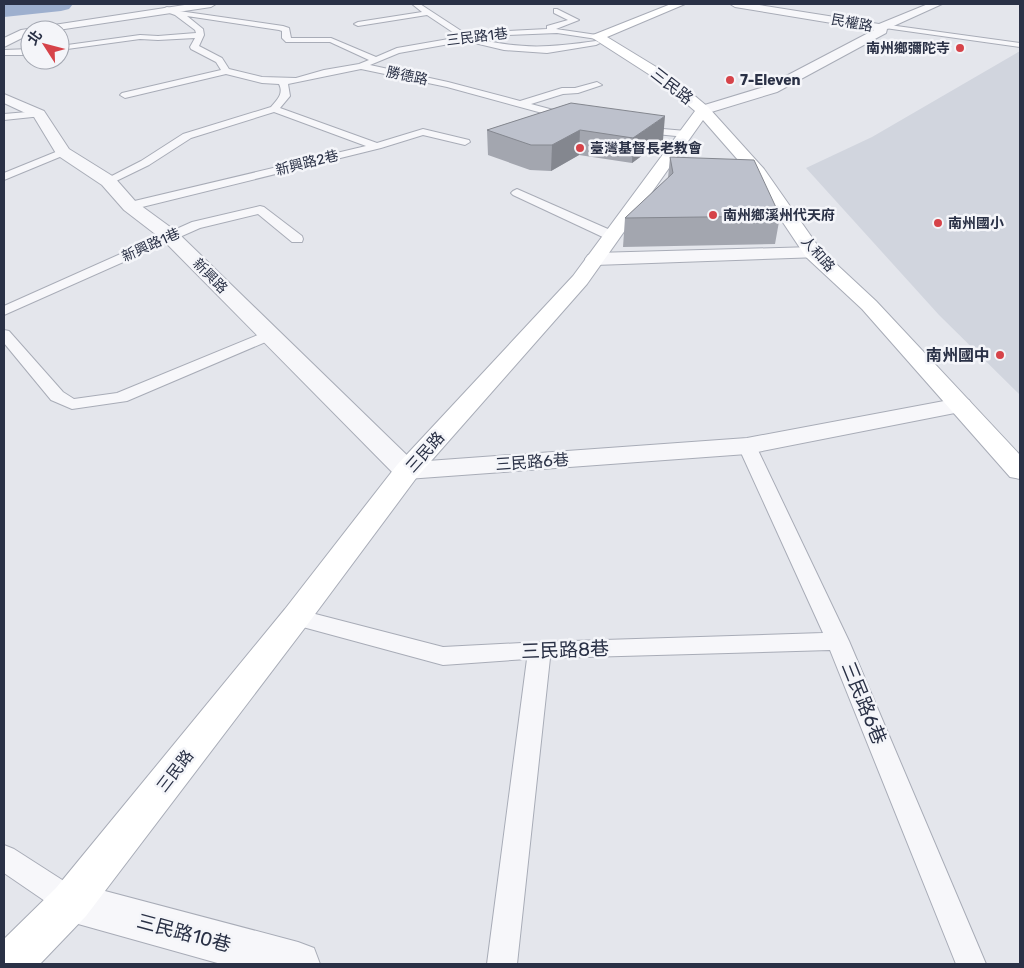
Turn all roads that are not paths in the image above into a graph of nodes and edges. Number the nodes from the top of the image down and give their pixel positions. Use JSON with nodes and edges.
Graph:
{"nodes":[{"id":1,"x":211,"y":4,"type":"edge"},
{"id":2,"x":415,"y":4,"type":"edge"},
{"id":3,"x":680,"y":4,"type":"edge"},
{"id":4,"x":735,"y":4,"type":"edge"},
{"id":5,"x":937,"y":4,"type":"edge"},
{"id":6,"x":638,"y":7,"type":"dead end"},
{"id":7,"x":172,"y":11,"type":"junction"},
{"id":8,"x":557,"y":12,"type":"dead end"},
{"id":9,"x":429,"y":13,"type":"junction"},
{"id":10,"x":656,"y":13,"type":"junction"},
{"id":11,"x":358,"y":24,"type":"dead end"},
{"id":12,"x":70,"y":25,"type":"edge"},
{"id":13,"x":883,"y":27,"type":"junction"},
{"id":14,"x":542,"y":31,"type":"junction"},
{"id":15,"x":20,"y":34,"type":"edge"},
{"id":16,"x":200,"y":35,"type":"junction"},
{"id":17,"x":602,"y":39,"type":"junction"},
{"id":18,"x":468,"y":40,"type":"junction"},
{"id":19,"x":4,"y":43,"type":"edge"},
{"id":20,"x":1020,"y":45,"type":"edge"},
{"id":21,"x":70,"y":46,"type":"edge"},
{"id":22,"x":20,"y":52,"type":"edge"},
{"id":23,"x":4,"y":53,"type":"edge"},
{"id":24,"x":377,"y":60,"type":"junction"},
{"id":25,"x":361,"y":66,"type":"junction"},
{"id":26,"x":226,"y":71,"type":"junction"},
{"id":27,"x":282,"y":82,"type":"junction"},
{"id":28,"x":597,"y":85,"type":"dead end"},
{"id":29,"x":125,"y":95,"type":"dead end"},
{"id":30,"x":4,"y":98,"type":"edge"},
{"id":31,"x":521,"y":104,"type":"junction"},
{"id":32,"x":274,"y":109,"type":"junction"},
{"id":33,"x":703,"y":110,"type":"junction"},
{"id":34,"x":39,"y":114,"type":"junction"},
{"id":35,"x":4,"y":117,"type":"edge"},
{"id":36,"x":581,"y":120,"type":"edge"},
{"id":37,"x":628,"y":129,"type":"edge"},
{"id":38,"x":686,"y":134,"type":"junction"},
{"id":39,"x":465,"y":142,"type":"dead end"},
{"id":40,"x":377,"y":146,"type":"junction"},
{"id":41,"x":63,"y":152,"type":"junction"},
{"id":42,"x":4,"y":177,"type":"edge"},
{"id":43,"x":108,"y":181,"type":"junction"},
{"id":44,"x":517,"y":193,"type":"dead end"},
{"id":45,"x":130,"y":206,"type":"junction"},
{"id":46,"x":170,"y":236,"type":"junction"},
{"id":47,"x":297,"y":239,"type":"dead end"},
{"id":48,"x":604,"y":248,"type":"junction"},
{"id":49,"x":813,"y":253,"type":"junction"},
{"id":50,"x":4,"y":311,"type":"edge"},
{"id":51,"x":4,"y":334,"type":"edge"},
{"id":52,"x":270,"y":335,"type":"junction"},
{"id":53,"x":960,"y":405,"type":"junction"},
{"id":54,"x":747,"y":446,"type":"junction"},
{"id":55,"x":407,"y":471,"type":"junction"},
{"id":56,"x":1020,"y":471,"type":"edge"},
{"id":57,"x":296,"y":617,"type":"junction"},
{"id":58,"x":838,"y":642,"type":"junction"},
{"id":59,"x":540,"y":650,"type":"junction"},
{"id":60,"x":4,"y":858,"type":"edge"},
{"id":61,"x":71,"y":902,"type":"junction"},
{"id":62,"x":10,"y":964,"type":"edge"},
{"id":63,"x":298,"y":964,"type":"edge"},
{"id":64,"x":502,"y":964,"type":"edge"},
{"id":65,"x":971,"y":964,"type":"edge"}],
"edges":[{"from":1,"to":7,"type":"street"},
{"from":2,"to":9,"type":"lane"},
{"from":3,"to":10,"type":"main road"},
{"from":4,"to":13,"type":"street","name":"民權路"},
{"from":5,"to":13,"type":"street"},
{"from":6,"to":10,"type":"main road"},
{"from":7,"to":12,"type":"street"},
{"from":7,"to":16,"type":"lane","name":"勝德路"},
{"from":7,"to":24,"type":"lane"},
{"from":8,"to":14,"type":"lane"},
{"from":9,"to":11,"type":"lane"},
{"from":9,"to":18,"type":"lane"},
{"from":10,"to":17,"type":"main road"},
{"from":13,"to":20,"type":"lane"},
{"from":13,"to":33,"type":"street"},
{"from":14,"to":17,"type":"lane","name":"三民路1巷"},
{"from":14,"to":18,"type":"lane","name":"三民路1巷"},
{"from":15,"to":19,"type":"street"},
{"from":16,"to":21,"type":"lane"},
{"from":16,"to":26,"type":"lane","name":"勝德路"},
{"from":17,"to":18,"type":"lane"},
{"from":17,"to":33,"type":"main road","name":"三民路"},
{"from":18,"to":24,"type":"lane","name":"三民路1巷"},
{"from":22,"to":23,"type":"lane"},
{"from":24,"to":25,"type":"lane","name":"三民路1巷"},
{"from":25,"to":27,"type":"lane","name":"勝德路"},
{"from":25,"to":31,"type":"lane","name":"勝德路"},
{"from":26,"to":27,"type":"lane","name":"勝德路"},
{"from":26,"to":29,"type":"lane"},
{"from":27,"to":32,"type":"lane"},
{"from":28,"to":31,"type":"lane"},
{"from":30,"to":34,"type":"street"},
{"from":31,"to":36,"type":"lane","name":"勝德路"},
{"from":32,"to":40,"type":"lane","name":"新興路2巷"},
{"from":32,"to":43,"type":"lane"},
{"from":33,"to":38,"type":"main road","name":"三民路"},
{"from":33,"to":49,"type":"main road","name":"人和路"},
{"from":34,"to":35,"type":"lane"},
{"from":34,"to":41,"type":"street","name":"新興路"},
{"from":37,"to":38,"type":"lane"},
{"from":38,"to":48,"type":"main road","name":"三民路"},
{"from":39,"to":40,"type":"lane"},
{"from":40,"to":45,"type":"lane","name":"新興路2巷"},
{"from":41,"to":42,"type":"lane"},
{"from":41,"to":43,"type":"street","name":"新興路"},
{"from":43,"to":45,"type":"street","name":"新興路"},
{"from":44,"to":48,"type":"lane"},
{"from":45,"to":46,"type":"street","name":"新興路"},
{"from":46,"to":47,"type":"lane","name":"新興路1巷"},
{"from":46,"to":50,"type":"lane","name":"新興路1巷"},
{"from":46,"to":52,"type":"street","name":"新興路"},
{"from":48,"to":49,"type":"street"},
{"from":48,"to":55,"type":"main road","name":"三民路"},
{"from":49,"to":53,"type":"main road","name":"人和路"},
{"from":51,"to":52,"type":"lane"},
{"from":52,"to":55,"type":"street","name":"新興路"},
{"from":53,"to":54,"type":"street","name":"三民路6巷"},
{"from":53,"to":56,"type":"main road","name":"人和路"},
{"from":54,"to":55,"type":"street","name":"三民路6巷"},
{"from":54,"to":58,"type":"lane","name":"三民路6巷"},
{"from":55,"to":57,"type":"main road","name":"三民路"},
{"from":57,"to":59,"type":"lane","name":"三民路8巷"},
{"from":57,"to":61,"type":"main road","name":"三民路"},
{"from":58,"to":59,"type":"lane","name":"三民路8巷"},
{"from":58,"to":65,"type":"lane","name":"三民路6巷"},
{"from":59,"to":64,"type":"lane"},
{"from":60,"to":61,"type":"lane"},
{"from":61,"to":62,"type":"main road","name":"三民路"},
{"from":61,"to":63,"type":"street","name":"三民路10巷"}]}
